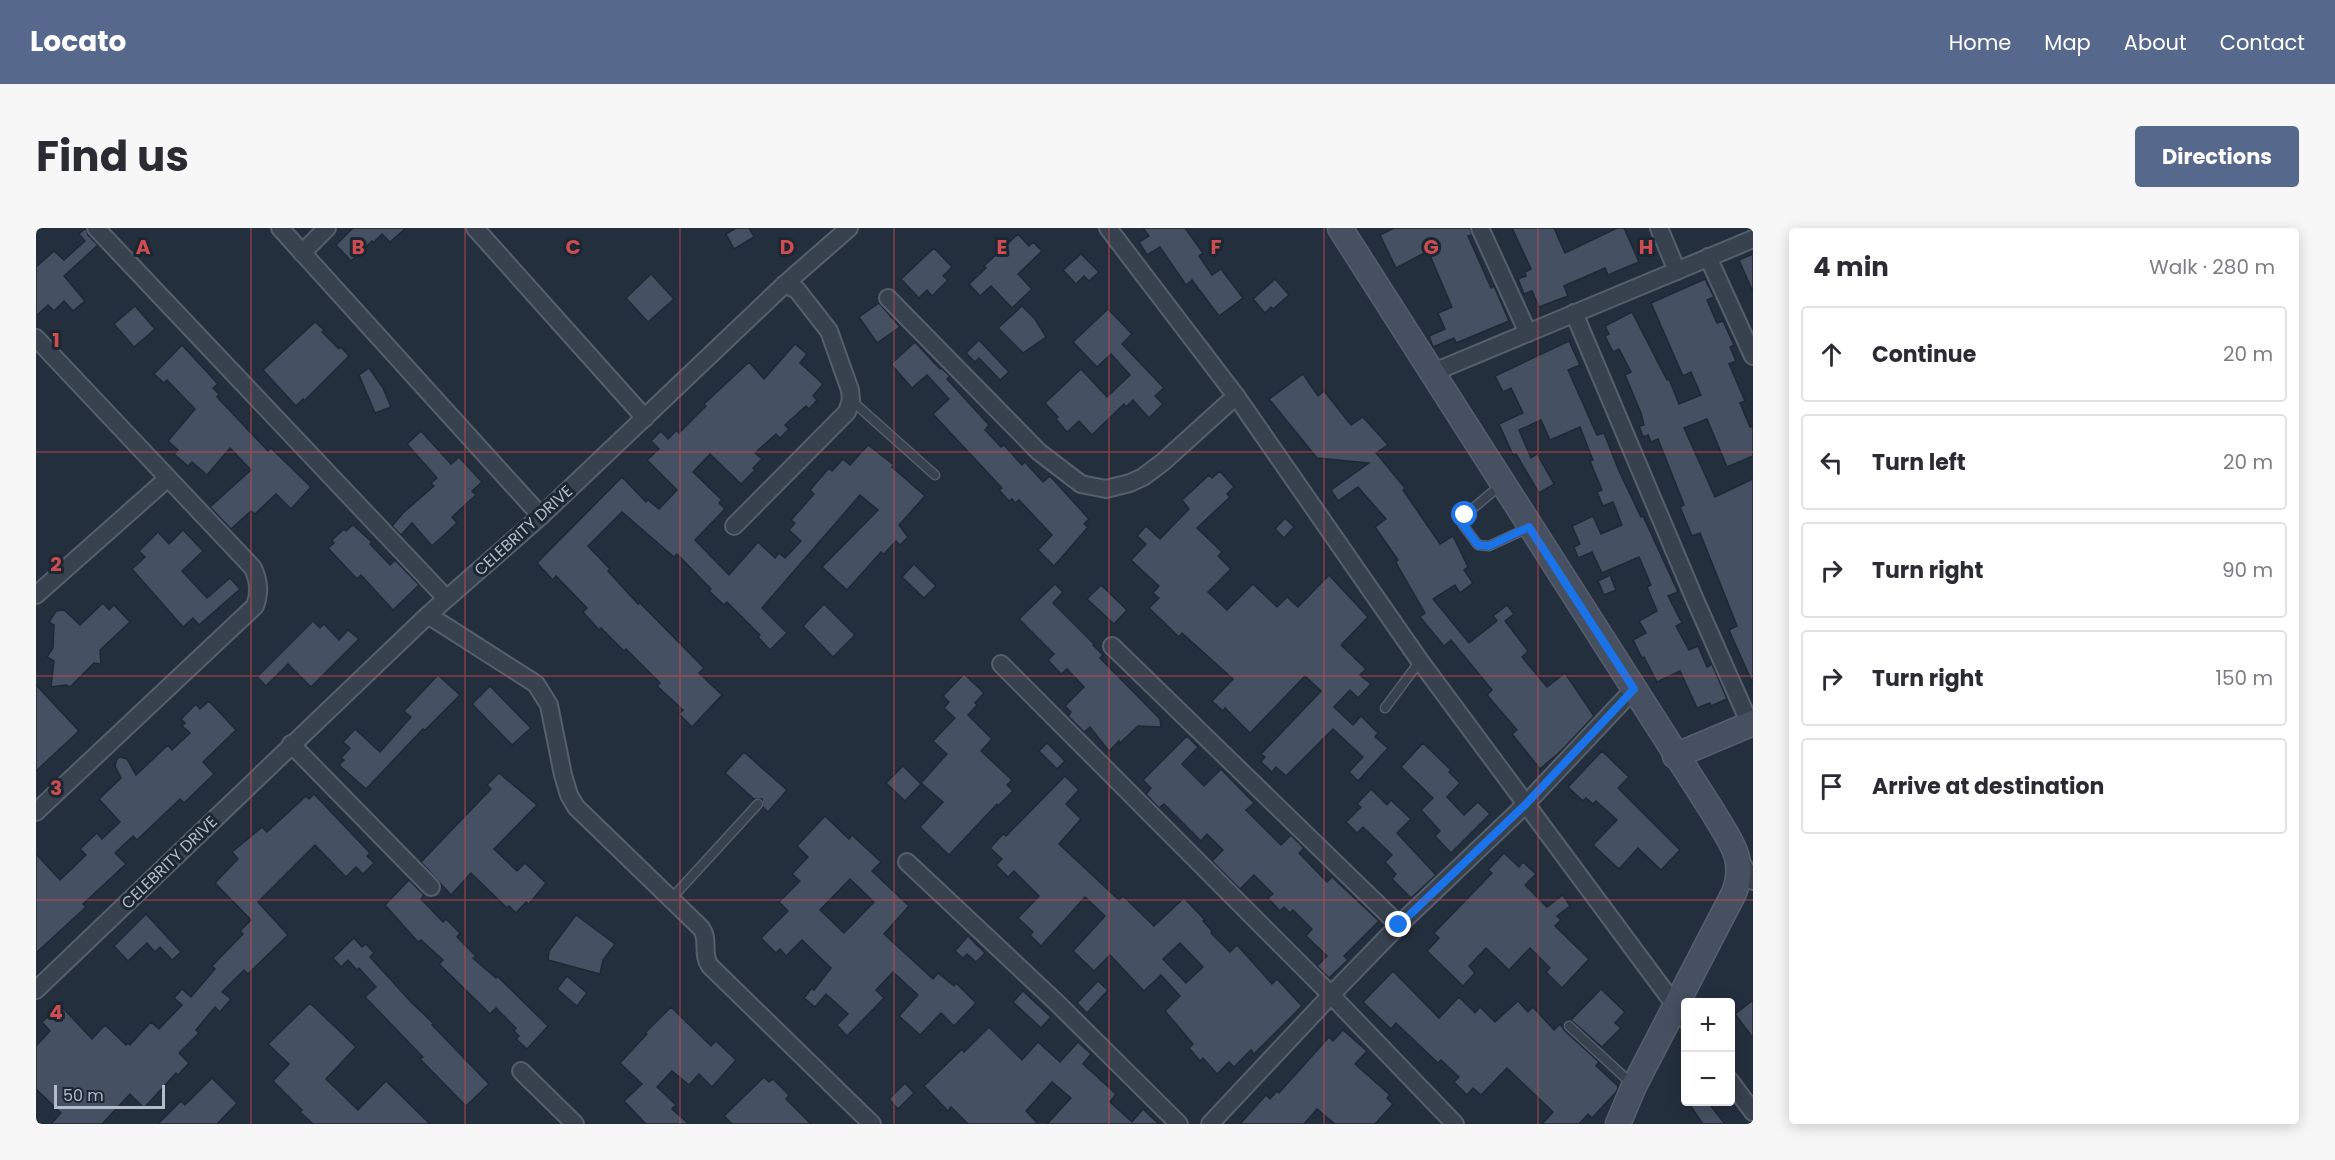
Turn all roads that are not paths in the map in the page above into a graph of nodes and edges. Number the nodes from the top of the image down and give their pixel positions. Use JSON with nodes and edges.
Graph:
{"nodes":[{"id":1,"x":96,"y":228,"type":"edge"},
{"id":2,"x":280,"y":228,"type":"edge"},
{"id":3,"x":327,"y":228,"type":"edge"},
{"id":4,"x":475,"y":228,"type":"edge"},
{"id":5,"x":849,"y":228,"type":"edge"},
{"id":6,"x":1108,"y":228,"type":"edge"},
{"id":7,"x":1340,"y":228,"type":"edge"},
{"id":8,"x":1480,"y":228,"type":"edge"},
{"id":9,"x":1659,"y":228,"type":"edge"},
{"id":10,"x":1753,"y":239,"type":"edge"},
{"id":11,"x":302,"y":253,"type":"junction"},
{"id":12,"x":1708,"y":257,"type":"junction"},
{"id":13,"x":1677,"y":271,"type":"junction"},
{"id":14,"x":785,"y":284,"type":"junction"},
{"id":15,"x":888,"y":298,"type":"dead end"},
{"id":16,"x":1574,"y":313,"type":"junction"},
{"id":17,"x":1528,"y":333,"type":"junction"},
{"id":18,"x":36,"y":338,"type":"edge"},
{"id":19,"x":1753,"y":356,"type":"edge"},
{"id":20,"x":1434,"y":372,"type":"junction"},
{"id":21,"x":1236,"y":396,"type":"junction"},
{"id":22,"x":851,"y":400,"type":"junction"},
{"id":23,"x":645,"y":418,"type":"junction"},
{"id":24,"x":935,"y":475,"type":"dead end"},
{"id":25,"x":167,"y":479,"type":"junction"},
{"id":26,"x":1502,"y":484,"type":"junction"},
{"id":27,"x":541,"y":516,"type":"junction"},
{"id":28,"x":734,"y":526,"type":"dead end"},
{"id":29,"x":1529,"y":527,"type":"junction"},
{"id":30,"x":36,"y":595,"type":"edge"},
{"id":31,"x":446,"y":598,"type":"junction"},
{"id":32,"x":428,"y":615,"type":"junction"},
{"id":33,"x":1112,"y":646,"type":"dead end"},
{"id":34,"x":1420,"y":661,"type":"junction"},
{"id":35,"x":1001,"y":664,"type":"dead end"},
{"id":36,"x":1634,"y":689,"type":"junction"},
{"id":37,"x":1385,"y":708,"type":"dead end"},
{"id":38,"x":1752,"y":724,"type":"edge"},
{"id":39,"x":291,"y":744,"type":"junction"},
{"id":40,"x":1675,"y":756,"type":"junction"},
{"id":41,"x":758,"y":804,"type":"dead end"},
{"id":42,"x":1525,"y":805,"type":"junction"},
{"id":43,"x":36,"y":812,"type":"edge"},
{"id":44,"x":1739,"y":858,"type":"junction"},
{"id":45,"x":907,"y":862,"type":"dead end"},
{"id":46,"x":1753,"y":881,"type":"edge"},
{"id":47,"x":431,"y":887,"type":"dead end"},
{"id":48,"x":671,"y":899,"type":"junction"},
{"id":49,"x":1399,"y":925,"type":"junction"},
{"id":50,"x":36,"y":990,"type":"edge"},
{"id":51,"x":1331,"y":994,"type":"junction"},
{"id":52,"x":1688,"y":998,"type":"edge"},
{"id":53,"x":1681,"y":1014,"type":"edge"},
{"id":54,"x":1569,"y":1026,"type":"dead end"},
{"id":55,"x":521,"y":1071,"type":"dead end"},
{"id":56,"x":1634,"y":1086,"type":"junction"},
{"id":57,"x":1735,"y":1087,"type":"edge"},
{"id":58,"x":1753,"y":1112,"type":"edge"},
{"id":59,"x":575,"y":1124,"type":"edge"},
{"id":60,"x":873,"y":1124,"type":"edge"},
{"id":61,"x":1179,"y":1124,"type":"edge"},
{"id":62,"x":1210,"y":1124,"type":"edge"},
{"id":63,"x":1455,"y":1124,"type":"edge"},
{"id":64,"x":1618,"y":1124,"type":"edge"}],
"edges":[{"from":1,"to":31,"type":"street"},
{"from":2,"to":11,"type":"street"},
{"from":3,"to":11,"type":"street"},
{"from":4,"to":23,"type":"street"},
{"from":5,"to":14,"type":"street","name":"CELEBRITY DRIVE"},
{"from":6,"to":21,"type":"street"},
{"from":7,"to":20,"type":"street"},
{"from":8,"to":17,"type":"street"},
{"from":9,"to":13,"type":"street"},
{"from":10,"to":12,"type":"street"},
{"from":11,"to":27,"type":"street"},
{"from":12,"to":13,"type":"street"},
{"from":12,"to":19,"type":"street"},
{"from":13,"to":16,"type":"street"},
{"from":14,"to":22,"type":"street"},
{"from":14,"to":23,"type":"street","name":"CELEBRITY DRIVE"},
{"from":15,"to":21,"type":"street"},
{"from":16,"to":17,"type":"street"},
{"from":16,"to":38,"type":"street"},
{"from":17,"to":20,"type":"street"},
{"from":18,"to":25,"type":"street"},
{"from":20,"to":26,"type":"street"},
{"from":21,"to":34,"type":"street"},
{"from":22,"to":24,"type":"lane"},
{"from":22,"to":28,"type":"street"},
{"from":23,"to":27,"type":"street","name":"CELEBRITY DRIVE"},
{"from":25,"to":30,"type":"street"},
{"from":25,"to":43,"type":"street"},
{"from":26,"to":29,"type":"street"},
{"from":26,"to":29,"type":"lane"},
{"from":27,"to":31,"type":"street","name":"CELEBRITY DRIVE"},
{"from":29,"to":36,"type":"street"},
{"from":31,"to":32,"type":"street","name":"CELEBRITY DRIVE"},
{"from":32,"to":39,"type":"street","name":"CELEBRITY DRIVE"},
{"from":32,"to":48,"type":"street"},
{"from":33,"to":49,"type":"street"},
{"from":34,"to":37,"type":"lane"},
{"from":34,"to":42,"type":"street"},
{"from":35,"to":51,"type":"street"},
{"from":36,"to":40,"type":"street"},
{"from":36,"to":42,"type":"street"},
{"from":38,"to":40,"type":"street"},
{"from":39,"to":47,"type":"street"},
{"from":39,"to":50,"type":"street","name":"CELEBRITY DRIVE"},
{"from":40,"to":44,"type":"street"},
{"from":41,"to":48,"type":"lane"},
{"from":42,"to":49,"type":"street"},
{"from":42,"to":53,"type":"street"},
{"from":44,"to":46,"type":"street"},
{"from":44,"to":52,"type":"street"},
{"from":45,"to":61,"type":"street"},
{"from":48,"to":60,"type":"street"},
{"from":49,"to":51,"type":"street"},
{"from":51,"to":62,"type":"street"},
{"from":51,"to":63,"type":"street"},
{"from":53,"to":56,"type":"street"},
{"from":54,"to":56,"type":"lane"},
{"from":55,"to":59,"type":"street"},
{"from":56,"to":64,"type":"street"},
{"from":57,"to":58,"type":"street"}]}
